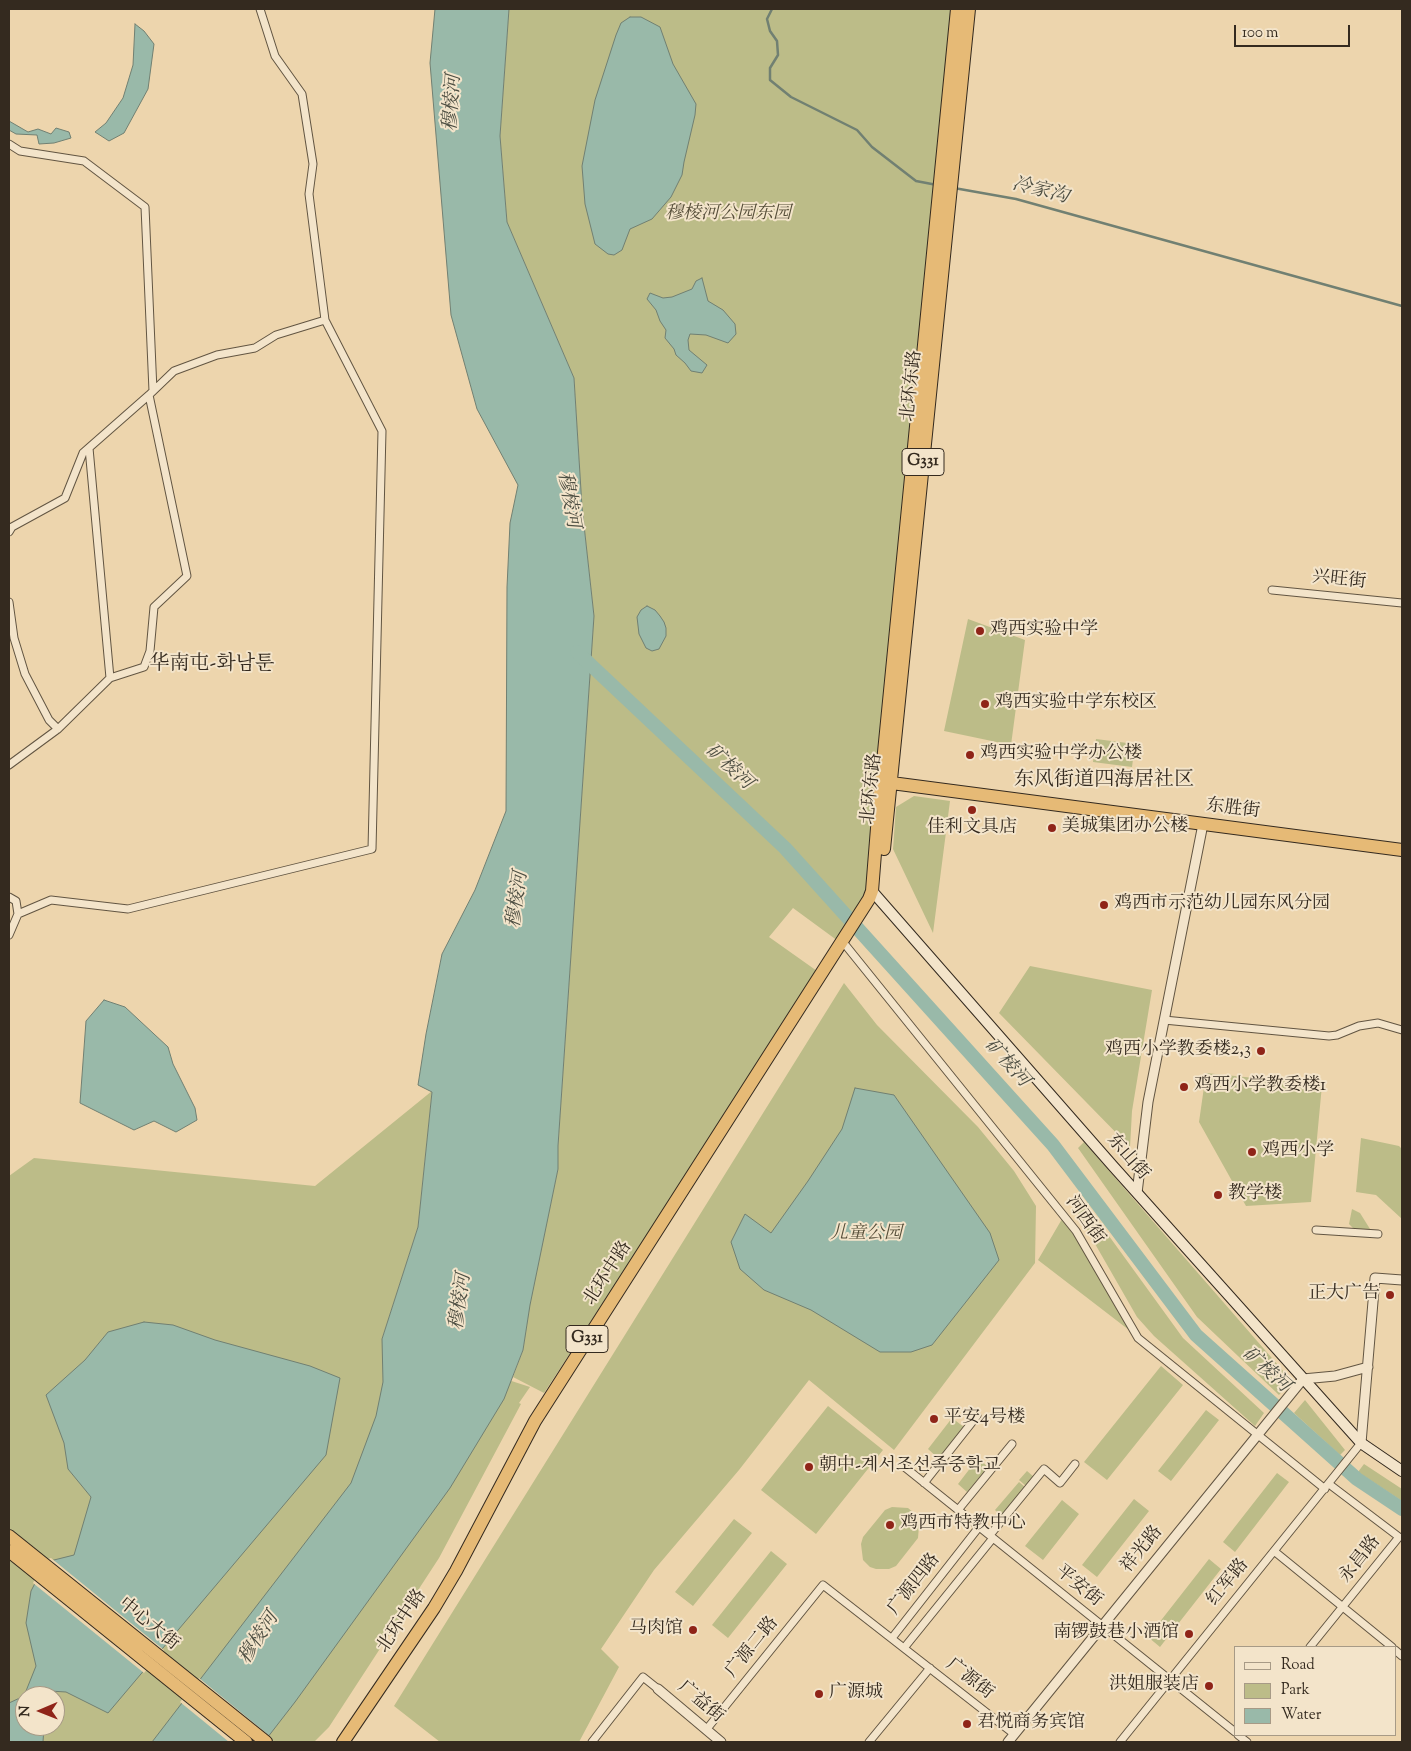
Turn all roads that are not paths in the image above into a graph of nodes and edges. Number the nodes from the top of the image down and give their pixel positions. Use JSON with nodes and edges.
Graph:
{"nodes":[{"id":1,"x":260,"y":9,"type":"edge"},
{"id":2,"x":958,"y":9,"type":"edge"},
{"id":3,"x":969,"y":9,"type":"edge"},
{"id":4,"x":9,"y":144,"type":"edge"},
{"id":5,"x":325,"y":320,"type":"junction"},
{"id":6,"x":151,"y":393,"type":"junction"},
{"id":7,"x":89,"y":448,"type":"junction"},
{"id":8,"x":9,"y":532,"type":"edge"},
{"id":9,"x":1272,"y":590,"type":"dead end"},
{"id":10,"x":9,"y":602,"type":"edge"},
{"id":11,"x":1402,"y":603,"type":"edge"},
{"id":12,"x":110,"y":678,"type":"junction"},
{"id":13,"x":58,"y":730,"type":"junction"},
{"id":14,"x":9,"y":765,"type":"edge"},
{"id":15,"x":886,"y":782,"type":"junction"},
{"id":16,"x":1203,"y":824,"type":"junction"},
{"id":17,"x":1402,"y":850,"type":"edge"},
{"id":18,"x":876,"y":895,"type":"junction"},
{"id":19,"x":9,"y":897,"type":"edge"},
{"id":20,"x":868,"y":909,"type":"joint"},
{"id":21,"x":18,"y":914,"type":"junction"},
{"id":22,"x":9,"y":935,"type":"edge"},
{"id":23,"x":846,"y":945,"type":"junction"},
{"id":24,"x":1164,"y":1020,"type":"junction"},
{"id":25,"x":1402,"y":1030,"type":"edge"},
{"id":26,"x":1137,"y":1193,"type":"junction"},
{"id":27,"x":1316,"y":1230,"type":"dead end"},
{"id":28,"x":1378,"y":1234,"type":"dead end"},
{"id":29,"x":1402,"y":1280,"type":"edge"},
{"id":30,"x":1368,"y":1367,"type":"junction"},
{"id":31,"x":1303,"y":1379,"type":"junction"},
{"id":32,"x":977,"y":1416,"type":"dead end"},
{"id":33,"x":1257,"y":1435,"type":"junction"},
{"id":34,"x":1012,"y":1444,"type":"dead end"},
{"id":35,"x":1359,"y":1446,"type":"junction"},
{"id":36,"x":1075,"y":1464,"type":"dead end"},
{"id":37,"x":902,"y":1465,"type":"dead end"},
{"id":38,"x":1402,"y":1471,"type":"edge"},
{"id":39,"x":924,"y":1483,"type":"junction"},
{"id":40,"x":1326,"y":1487,"type":"junction"},
{"id":41,"x":958,"y":1510,"type":"junction"},
{"id":42,"x":979,"y":1527,"type":"junction"},
{"id":43,"x":9,"y":1536,"type":"edge"},
{"id":44,"x":991,"y":1536,"type":"junction"},
{"id":45,"x":1274,"y":1551,"type":"junction"},
{"id":46,"x":9,"y":1552,"type":"edge"},
{"id":47,"x":824,"y":1585,"type":"joint"},
{"id":48,"x":1343,"y":1607,"type":"junction"},
{"id":49,"x":1102,"y":1626,"type":"junction"},
{"id":50,"x":892,"y":1638,"type":"junction"},
{"id":51,"x":1311,"y":1646,"type":"edge"},
{"id":52,"x":1391,"y":1646,"type":"edge"},
{"id":53,"x":904,"y":1648,"type":"junction"},
{"id":54,"x":930,"y":1668,"type":"junction"},
{"id":55,"x":1170,"y":1680,"type":"junction"},
{"id":56,"x":658,"y":1689,"type":"joint"},
{"id":57,"x":706,"y":1730,"type":"junction"},
{"id":58,"x":1234,"y":1731,"type":"edge"},
{"id":59,"x":1014,"y":1734,"type":"junction"},
{"id":60,"x":246,"y":1742,"type":"edge"},
{"id":61,"x":266,"y":1742,"type":"edge"},
{"id":62,"x":343,"y":1742,"type":"edge"},
{"id":63,"x":353,"y":1742,"type":"edge"},
{"id":64,"x":592,"y":1742,"type":"edge"},
{"id":65,"x":721,"y":1742,"type":"edge"},
{"id":66,"x":869,"y":1742,"type":"edge"},
{"id":67,"x":1008,"y":1742,"type":"edge"},
{"id":68,"x":1120,"y":1742,"type":"edge"}],
"edges":[{"from":1,"to":5,"type":"street"},
{"from":2,"to":15,"type":"highway","name":"北环东路","number":"G331"},
{"from":3,"to":15,"type":"highway","name":"北环东路","number":"G331"},
{"from":4,"to":6,"type":"street"},
{"from":5,"to":6,"type":"street"},
{"from":5,"to":21,"type":"street"},
{"from":6,"to":7,"type":"street"},
{"from":6,"to":12,"type":"street"},
{"from":7,"to":8,"type":"street"},
{"from":7,"to":12,"type":"street"},
{"from":9,"to":11,"type":"street","name":"兴旺街"},
{"from":10,"to":13,"type":"street"},
{"from":12,"to":13,"type":"street"},
{"from":13,"to":14,"type":"street"},
{"from":15,"to":16,"type":"highway","name":"东胜街"},
{"from":15,"to":18,"type":"highway","name":"北环东路","number":"G331"},
{"from":16,"to":17,"type":"highway","name":"东胜街"},
{"from":16,"to":24,"type":"street"},
{"from":18,"to":20,"type":"highway","name":"北环东路","number":"G331"},
{"from":18,"to":26,"type":"main road","name":"东山街"},
{"from":19,"to":21,"type":"street"},
{"from":20,"to":23,"type":"highway","name":"北环中路","number":"G331"},
{"from":21,"to":22,"type":"street"},
{"from":23,"to":33,"type":"street","name":"河西街"},
{"from":23,"to":62,"type":"highway","name":"北环中路","number":"G331"},
{"from":23,"to":63,"type":"highway","name":"北环中路","number":"G331"},
{"from":24,"to":25,"type":"street"},
{"from":24,"to":26,"type":"street"},
{"from":26,"to":31,"type":"main road","name":"东山街"},
{"from":27,"to":28,"type":"street"},
{"from":29,"to":30,"type":"street"},
{"from":30,"to":31,"type":"street"},
{"from":30,"to":35,"type":"street"},
{"from":31,"to":33,"type":"street","name":"祥光路"},
{"from":31,"to":35,"type":"main road","name":"东山街"},
{"from":32,"to":39,"type":"street"},
{"from":33,"to":40,"type":"street","name":"河西街"},
{"from":33,"to":49,"type":"street","name":"祥光路"},
{"from":34,"to":41,"type":"street"},
{"from":35,"to":38,"type":"main road","name":"东山街"},
{"from":35,"to":40,"type":"street","name":"红军路"},
{"from":36,"to":44,"type":"street","name":"广源四路"},
{"from":37,"to":39,"type":"street","name":"平安街"},
{"from":39,"to":41,"type":"street","name":"平安街"},
{"from":40,"to":45,"type":"street","name":"红军路"},
{"from":40,"to":48,"type":"street","name":"永昌路"},
{"from":41,"to":42,"type":"street","name":"平安街"},
{"from":42,"to":44,"type":"street","name":"平安街"},
{"from":42,"to":50,"type":"street","name":"广源四路"},
{"from":43,"to":61,"type":"highway","name":"中心大街"},
{"from":44,"to":49,"type":"street","name":"平安街"},
{"from":44,"to":53,"type":"street","name":"广源四路"},
{"from":45,"to":48,"type":"street"},
{"from":45,"to":55,"type":"street","name":"红军路"},
{"from":46,"to":60,"type":"highway","name":"中心大街"},
{"from":47,"to":50,"type":"street","name":"广源街"},
{"from":47,"to":57,"type":"street","name":"广源二路"},
{"from":48,"to":51,"type":"street","name":"永昌路"},
{"from":48,"to":52,"type":"street"},
{"from":49,"to":55,"type":"street","name":"平安街"},
{"from":49,"to":59,"type":"street","name":"祥光路"},
{"from":50,"to":53,"type":"street","name":"广源街"},
{"from":53,"to":54,"type":"street","name":"广源街"},
{"from":54,"to":59,"type":"street","name":"广源街"},
{"from":54,"to":66,"type":"street"},
{"from":55,"to":58,"type":"street","name":"平安街"},
{"from":55,"to":68,"type":"street","name":"红军路"},
{"from":56,"to":57,"type":"street","name":"广益街"},
{"from":56,"to":64,"type":"street"},
{"from":57,"to":65,"type":"street","name":"广益街"},
{"from":59,"to":67,"type":"street","name":"祥光路"}]}
